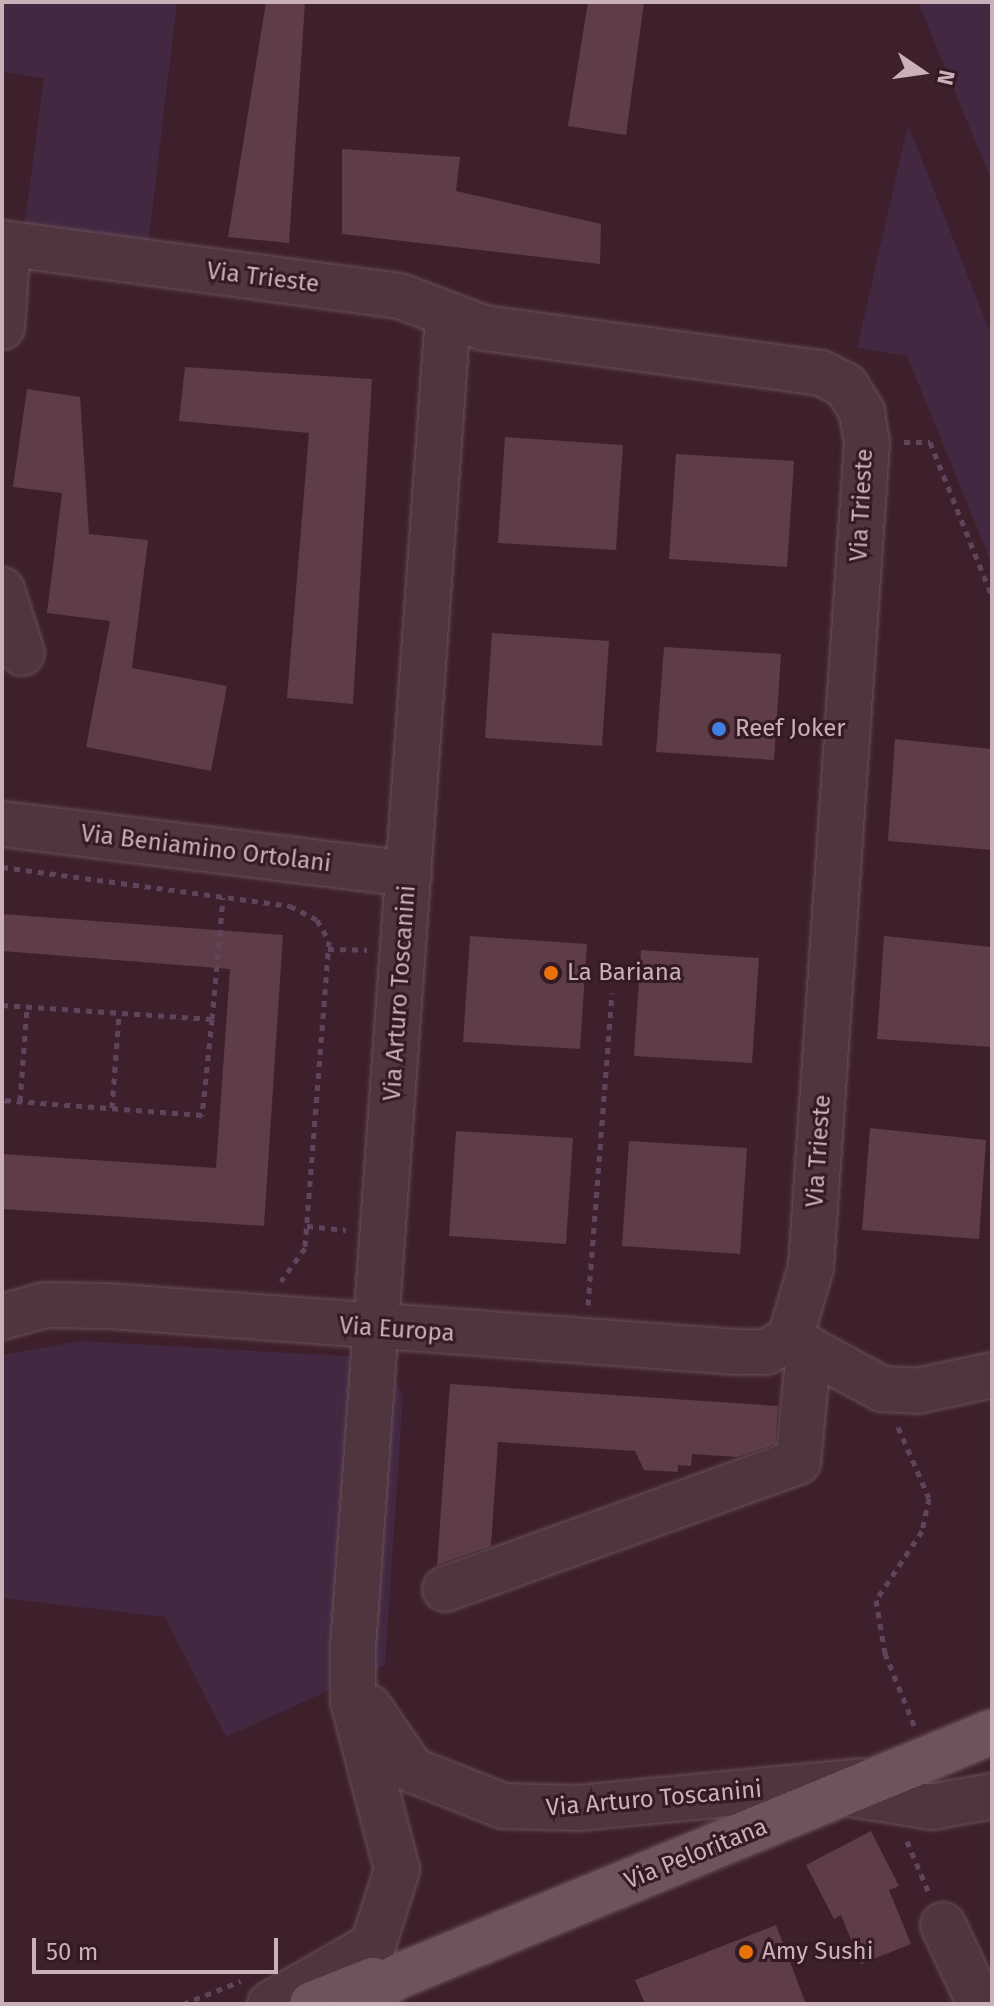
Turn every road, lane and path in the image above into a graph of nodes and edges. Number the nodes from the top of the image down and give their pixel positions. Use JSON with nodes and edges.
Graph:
{"nodes":[{"id":1,"x":5,"y":244,"type":"edge"},
{"id":2,"x":448,"y":315,"type":"junction"},
{"id":3,"x":2,"y":327,"type":"edge"},
{"id":4,"x":867,"y":443,"type":"junction"},
{"id":5,"x":2,"y":590,"type":"edge"},
{"id":6,"x":992,"y":596,"type":"edge"},
{"id":7,"x":22,"y":653,"type":"dead end"},
{"id":8,"x":2,"y":824,"type":"edge"},
{"id":9,"x":228,"y":852,"type":"junction"},
{"id":10,"x":2,"y":867,"type":"edge"},
{"id":11,"x":409,"y":874,"type":"junction"},
{"id":12,"x":223,"y":897,"type":"junction"},
{"id":13,"x":328,"y":949,"type":"junction"},
{"id":14,"x":383,"y":950,"type":"dead end"},
{"id":15,"x":612,"y":993,"type":"dead end"},
{"id":16,"x":2,"y":1005,"type":"edge"},
{"id":17,"x":27,"y":1007,"type":"junction"},
{"id":18,"x":119,"y":1014,"type":"junction"},
{"id":19,"x":212,"y":1019,"type":"junction"},
{"id":20,"x":2,"y":1100,"type":"edge"},
{"id":21,"x":20,"y":1101,"type":"junction"},
{"id":22,"x":112,"y":1108,"type":"junction"},
{"id":23,"x":307,"y":1226,"type":"junction"},
{"id":24,"x":362,"y":1231,"type":"dead end"},
{"id":25,"x":275,"y":1286,"type":"dead end"},
{"id":26,"x":2,"y":1317,"type":"edge"},
{"id":27,"x":587,"y":1318,"type":"dead end"},
{"id":28,"x":376,"y":1330,"type":"junction"},
{"id":29,"x":800,"y":1344,"type":"junction"},
{"id":30,"x":992,"y":1375,"type":"edge"},
{"id":31,"x":882,"y":1389,"type":"junction"},
{"id":32,"x":445,"y":1589,"type":"dead end"},
{"id":33,"x":354,"y":1670,"type":"junction"},
{"id":34,"x":992,"y":1732,"type":"edge"},
{"id":35,"x":928,"y":1759,"type":"junction"},
{"id":36,"x":870,"y":1791,"type":"junction"},
{"id":37,"x":992,"y":1796,"type":"edge"},
{"id":38,"x":943,"y":1925,"type":"joint"},
{"id":39,"x":399,"y":1976,"type":"junction"},
{"id":40,"x":270,"y":2004,"type":"edge"},
{"id":41,"x":312,"y":2004,"type":"edge"},
{"id":42,"x":350,"y":2004,"type":"edge"},
{"id":43,"x":980,"y":2004,"type":"edge"}],
"edges":[{"from":1,"to":2,"type":"street","name":"Via Trieste"},
{"from":1,"to":3,"type":"street"},
{"from":2,"to":4,"type":"street","name":"Via Trieste"},
{"from":2,"to":11,"type":"street","name":"Via Arturo Toscanini"},
{"from":4,"to":6,"type":"path"},
{"from":4,"to":29,"type":"street","name":"Via Trieste"},
{"from":5,"to":7,"type":"street"},
{"from":8,"to":9,"type":"street","name":"Via Beniamino Ortolani"},
{"from":9,"to":11,"type":"street","name":"Via Beniamino Ortolani"},
{"from":9,"to":12,"type":"path"},
{"from":10,"to":12,"type":"path"},
{"from":11,"to":28,"type":"street","name":"Via Arturo Toscanini"},
{"from":12,"to":13,"type":"path"},
{"from":12,"to":19,"type":"path"},
{"from":13,"to":14,"type":"path"},
{"from":13,"to":23,"type":"path"},
{"from":15,"to":27,"type":"path"},
{"from":16,"to":17,"type":"path"},
{"from":17,"to":18,"type":"path"},
{"from":17,"to":21,"type":"path"},
{"from":18,"to":19,"type":"path"},
{"from":18,"to":22,"type":"path"},
{"from":19,"to":22,"type":"path"},
{"from":20,"to":21,"type":"path"},
{"from":21,"to":22,"type":"path"},
{"from":23,"to":24,"type":"path"},
{"from":23,"to":25,"type":"path"},
{"from":26,"to":28,"type":"street","name":"Via Europa"},
{"from":28,"to":29,"type":"street","name":"Via Europa"},
{"from":28,"to":33,"type":"street","name":"Via Arturo Toscanini"},
{"from":29,"to":31,"type":"street"},
{"from":29,"to":32,"type":"street","name":"Via Trieste"},
{"from":30,"to":31,"type":"street"},
{"from":31,"to":35,"type":"path"},
{"from":33,"to":36,"type":"street","name":"Via Arturo Toscanini"},
{"from":33,"to":40,"type":"street","name":"Via Arturo Toscanini"},
{"from":34,"to":35,"type":"main road","name":"Via Peloritana"},
{"from":35,"to":36,"type":"main road","name":"Via Peloritana"},
{"from":36,"to":37,"type":"street","name":"Via Arturo Toscanini"},
{"from":36,"to":38,"type":"path"},
{"from":36,"to":39,"type":"main road","name":"Via Peloritana"},
{"from":38,"to":43,"type":"street"},
{"from":39,"to":41,"type":"main road","name":"Via Peloritana"},
{"from":39,"to":42,"type":"main road","name":"Via Peloritana"}]}
